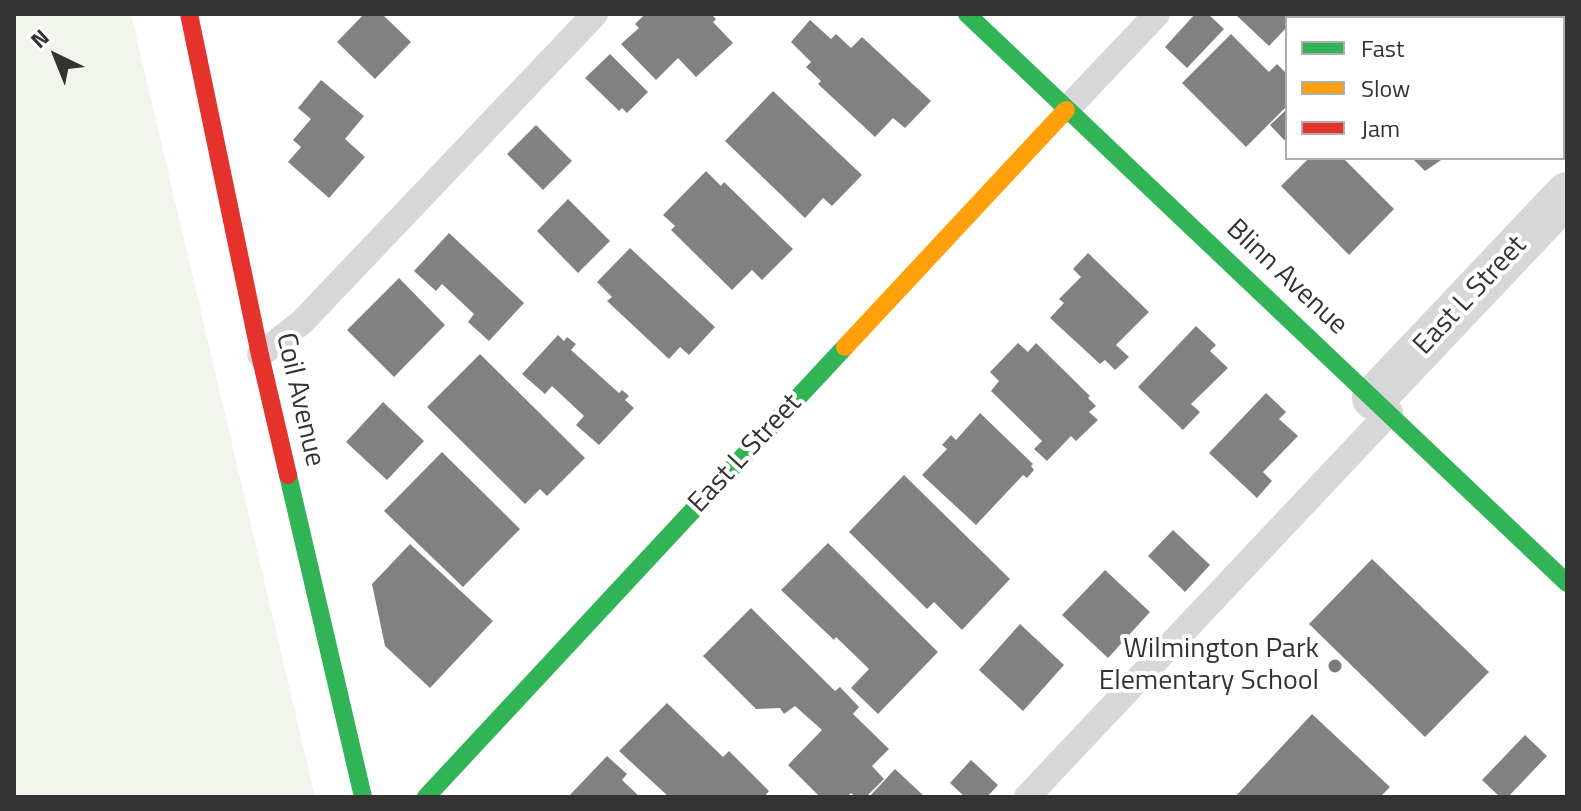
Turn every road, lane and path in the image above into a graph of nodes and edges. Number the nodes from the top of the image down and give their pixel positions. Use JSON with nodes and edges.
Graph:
{"nodes":[{"id":1,"x":189,"y":14,"type":"edge"},
{"id":2,"x":595,"y":14,"type":"edge"},
{"id":3,"x":967,"y":14,"type":"edge"},
{"id":4,"x":1157,"y":14,"type":"edge"},
{"id":5,"x":1066,"y":110,"type":"junction"},
{"id":6,"x":1567,"y":194,"type":"edge"},
{"id":7,"x":260,"y":355,"type":"junction"},
{"id":8,"x":1382,"y":405,"type":"junction"},
{"id":9,"x":1567,"y":583,"type":"edge"},
{"id":10,"x":363,"y":797,"type":"edge"},
{"id":11,"x":426,"y":797,"type":"edge"},
{"id":12,"x":1027,"y":797,"type":"edge"}],
"edges":[{"from":1,"to":7,"type":"street","name":"Coil Avenue"},
{"from":2,"to":7,"type":"lane"},
{"from":3,"to":5,"type":"street","name":"Blinn Avenue"},
{"from":4,"to":5,"type":"lane"},
{"from":5,"to":8,"type":"street","name":"Blinn Avenue"},
{"from":5,"to":11,"type":"street","name":"East L Street"},
{"from":6,"to":8,"type":"street","name":"East L Street"},
{"from":7,"to":10,"type":"street","name":"Coil Avenue"},
{"from":8,"to":9,"type":"street","name":"Blinn Avenue"},
{"from":8,"to":12,"type":"lane"}]}
